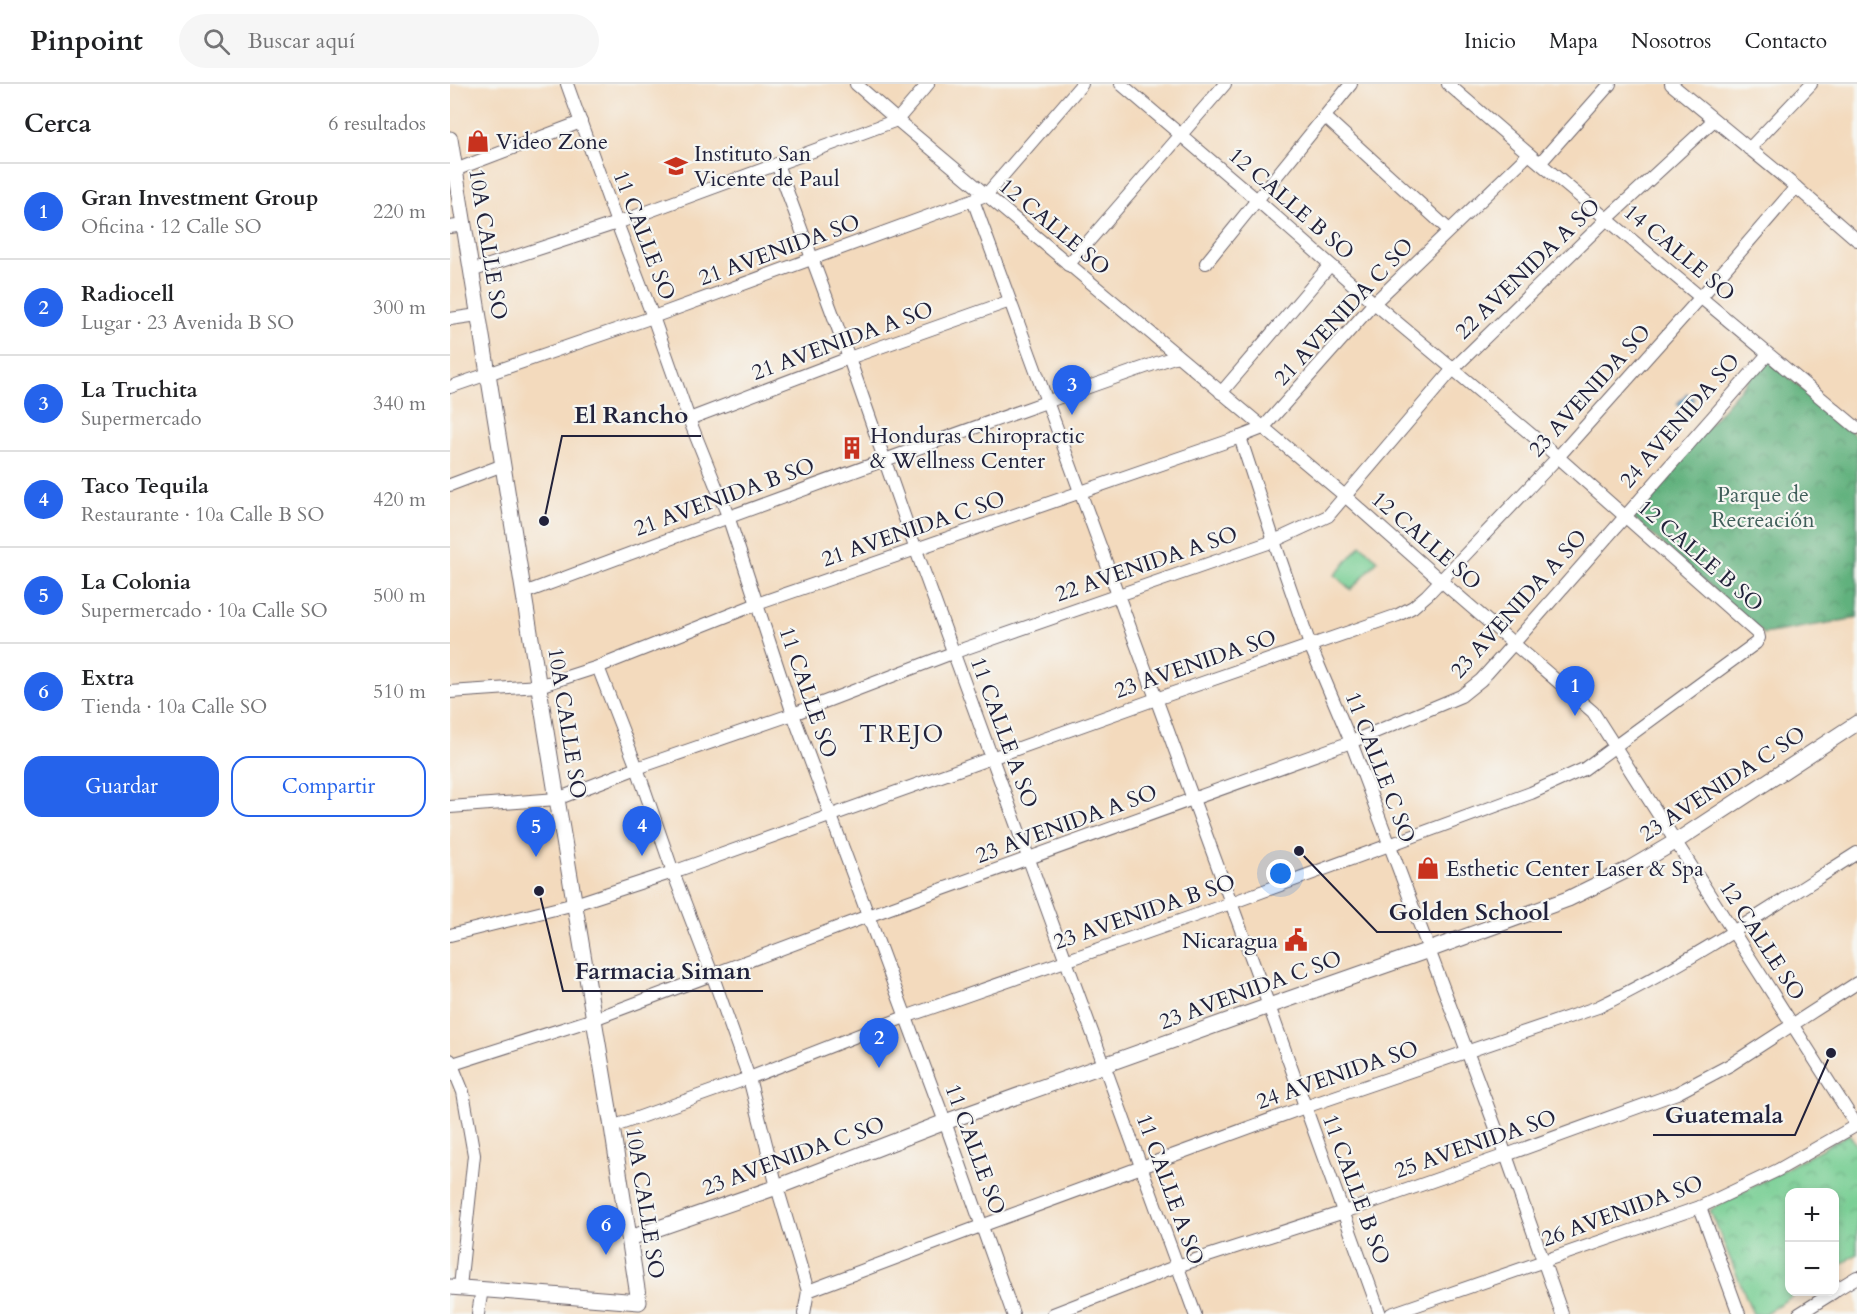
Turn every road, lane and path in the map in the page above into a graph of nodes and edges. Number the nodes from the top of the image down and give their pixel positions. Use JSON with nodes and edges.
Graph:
{"nodes":[{"id":1,"x":567,"y":84,"type":"edge"},
{"id":2,"x":856,"y":84,"type":"edge"},
{"id":3,"x":928,"y":84,"type":"edge"},
{"id":4,"x":1082,"y":84,"type":"edge"},
{"id":5,"x":1121,"y":84,"type":"edge"},
{"id":6,"x":1225,"y":84,"type":"edge"},
{"id":7,"x":1351,"y":84,"type":"edge"},
{"id":8,"x":1448,"y":84,"type":"edge"},
{"id":9,"x":1611,"y":84,"type":"edge"},
{"id":10,"x":1671,"y":84,"type":"edge"},
{"id":11,"x":1811,"y":84,"type":"edge"},
{"id":12,"x":1324,"y":117,"type":"junction"},
{"id":13,"x":897,"y":120,"type":"junction"},
{"id":14,"x":1714,"y":120,"type":"junction"},
{"id":15,"x":581,"y":122,"type":"junction"},
{"id":16,"x":1181,"y":136,"type":"junction"},
{"id":17,"x":450,"y":141,"type":"edge"},
{"id":18,"x":1749,"y":149,"type":"junction"},
{"id":19,"x":1529,"y":154,"type":"junction"},
{"id":20,"x":1540,"y":163,"type":"junction"},
{"id":21,"x":777,"y":164,"type":"junction"},
{"id":22,"x":455,"y":170,"type":"junction"},
{"id":23,"x":1796,"y":187,"type":"junction"},
{"id":24,"x":986,"y":195,"type":"junction"},
{"id":25,"x":973,"y":200,"type":"junction"},
{"id":26,"x":1257,"y":200,"type":"junction"},
{"id":27,"x":1608,"y":218,"type":"junction"},
{"id":28,"x":617,"y":223,"type":"junction"},
{"id":29,"x":457,"y":226,"type":"edge"},
{"id":30,"x":1449,"y":230,"type":"junction"},
{"id":31,"x":1857,"y":240,"type":"edge"},
{"id":32,"x":813,"y":259,"type":"junction"},
{"id":33,"x":1206,"y":263,"type":"dead end"},
{"id":34,"x":1330,"y":264,"type":"junction"},
{"id":35,"x":1068,"y":265,"type":"junction"},
{"id":36,"x":471,"y":271,"type":"junction"},
{"id":37,"x":1701,"y":297,"type":"junction"},
{"id":38,"x":1010,"y":301,"type":"junction"},
{"id":39,"x":1374,"y":303,"type":"junction"},
{"id":40,"x":478,"y":315,"type":"junction"},
{"id":41,"x":653,"y":317,"type":"junction"},
{"id":42,"x":450,"y":319,"type":"edge"},
{"id":43,"x":1768,"y":354,"type":"junction"},
{"id":44,"x":1177,"y":356,"type":"junction"},
{"id":45,"x":849,"y":358,"type":"junction"},
{"id":46,"x":1453,"y":369,"type":"junction"},
{"id":47,"x":487,"y":374,"type":"junction"},
{"id":48,"x":450,"y":387,"type":"edge"},
{"id":49,"x":1221,"y":393,"type":"junction"},
{"id":50,"x":1047,"y":401,"type":"junction"},
{"id":51,"x":689,"y":419,"type":"junction"},
{"id":52,"x":1263,"y":428,"type":"junction"},
{"id":53,"x":1857,"y":428,"type":"edge"},
{"id":54,"x":1240,"y":437,"type":"junction"},
{"id":55,"x":1558,"y":457,"type":"junction"},
{"id":56,"x":884,"y":460,"type":"junction"},
{"id":57,"x":503,"y":465,"type":"junction"},
{"id":58,"x":450,"y":485,"type":"edge"},
{"id":59,"x":1080,"y":491,"type":"junction"},
{"id":60,"x":1346,"y":496,"type":"junction"},
{"id":61,"x":728,"y":516,"type":"junction"},
{"id":62,"x":1624,"y":516,"type":"junction"},
{"id":63,"x":1274,"y":541,"type":"junction"},
{"id":64,"x":916,"y":550,"type":"junction"},
{"id":65,"x":1440,"y":580,"type":"junction"},
{"id":66,"x":524,"y":593,"type":"junction"},
{"id":67,"x":1118,"y":595,"type":"junction"},
{"id":68,"x":757,"y":604,"type":"junction"},
{"id":69,"x":1759,"y":638,"type":"joint"},
{"id":70,"x":1514,"y":643,"type":"junction"},
{"id":71,"x":1310,"y":645,"type":"junction"},
{"id":72,"x":955,"y":652,"type":"junction"},
{"id":73,"x":598,"y":667,"type":"junction"},
{"id":74,"x":539,"y":686,"type":"junction"},
{"id":75,"x":450,"y":692,"type":"edge"},
{"id":76,"x":1156,"y":699,"type":"junction"},
{"id":77,"x":793,"y":714,"type":"junction"},
{"id":78,"x":1857,"y":723,"type":"edge"},
{"id":79,"x":1351,"y":742,"type":"junction"},
{"id":80,"x":1616,"y":747,"type":"junction"},
{"id":81,"x":992,"y":758,"type":"junction"},
{"id":82,"x":637,"y":768,"type":"junction"},
{"id":83,"x":1193,"y":798,"type":"junction"},
{"id":84,"x":557,"y":799,"type":"junction"},
{"id":85,"x":450,"y":807,"type":"edge"},
{"id":86,"x":830,"y":816,"type":"junction"},
{"id":87,"x":1675,"y":842,"type":"junction"},
{"id":88,"x":1389,"y":845,"type":"junction"},
{"id":89,"x":1857,"y":853,"type":"edge"},
{"id":90,"x":1029,"y":859,"type":"junction"},
{"id":91,"x":673,"y":872,"type":"junction"},
{"id":92,"x":1231,"y":903,"type":"junction"},
{"id":93,"x":575,"y":904,"type":"junction"},
{"id":94,"x":868,"y":916,"type":"junction"},
{"id":95,"x":1734,"y":932,"type":"junction"},
{"id":96,"x":450,"y":935,"type":"edge"},
{"id":97,"x":1428,"y":950,"type":"junction"},
{"id":98,"x":1066,"y":960,"type":"junction"},
{"id":99,"x":712,"y":974,"type":"junction"},
{"id":100,"x":1857,"y":983,"type":"edge"},
{"id":101,"x":1269,"y":1006,"type":"junction"},
{"id":102,"x":905,"y":1017,"type":"junction"},
{"id":103,"x":594,"y":1019,"type":"junction"},
{"id":104,"x":1792,"y":1025,"type":"junction"},
{"id":105,"x":1467,"y":1052,"type":"junction"},
{"id":106,"x":451,"y":1062,"type":"edge"},
{"id":107,"x":1105,"y":1066,"type":"junction"},
{"id":108,"x":749,"y":1078,"type":"junction"},
{"id":109,"x":1305,"y":1107,"type":"junction"},
{"id":110,"x":945,"y":1122,"type":"junction"},
{"id":111,"x":1857,"y":1126,"type":"edge"},
{"id":112,"x":612,"y":1127,"type":"junction"},
{"id":113,"x":1506,"y":1155,"type":"junction"},
{"id":114,"x":1140,"y":1168,"type":"junction"},
{"id":115,"x":777,"y":1187,"type":"junction"},
{"id":116,"x":1700,"y":1207,"type":"junction"},
{"id":117,"x":1344,"y":1212,"type":"junction"},
{"id":118,"x":981,"y":1226,"type":"junction"},
{"id":119,"x":630,"y":1238,"type":"junction"},
{"id":120,"x":1544,"y":1260,"type":"junction"},
{"id":121,"x":1177,"y":1266,"type":"junction"},
{"id":122,"x":1857,"y":1277,"type":"edge"},
{"id":123,"x":455,"y":1287,"type":"edge"},
{"id":124,"x":1839,"y":1288,"type":"edge"},
{"id":125,"x":482,"y":1289,"type":"junction"},
{"id":126,"x":808,"y":1291,"type":"junction"},
{"id":127,"x":1826,"y":1296,"type":"edge"},
{"id":128,"x":640,"y":1308,"type":"edge"},
{"id":129,"x":478,"y":1314,"type":"edge"},
{"id":130,"x":804,"y":1314,"type":"edge"},
{"id":131,"x":1013,"y":1314,"type":"edge"},
{"id":132,"x":1053,"y":1314,"type":"edge"},
{"id":133,"x":1195,"y":1314,"type":"edge"},
{"id":134,"x":1380,"y":1314,"type":"edge"},
{"id":135,"x":1391,"y":1314,"type":"edge"},
{"id":136,"x":1562,"y":1314,"type":"edge"},
{"id":137,"x":1739,"y":1314,"type":"edge"},
{"id":138,"x":1799,"y":1314,"type":"edge"}],
"edges":[{"from":1,"to":15,"type":"street","name":"11 CALLE SO"},
{"from":2,"to":13,"type":"street","name":"12 CALLE SO"},
{"from":3,"to":13,"type":"street"},
{"from":4,"to":24,"type":"street"},
{"from":5,"to":16,"type":"street","name":"12 CALLE B SO"},
{"from":6,"to":16,"type":"street"},
{"from":7,"to":12,"type":"street"},
{"from":8,"to":19,"type":"street","name":"14 CALLE SO"},
{"from":9,"to":20,"type":"street"},
{"from":10,"to":14,"type":"street"},
{"from":11,"to":18,"type":"street"},
{"from":12,"to":26,"type":"street"},
{"from":12,"to":30,"type":"street"},
{"from":13,"to":21,"type":"street"},
{"from":13,"to":24,"type":"street","name":"12 CALLE SO"},
{"from":14,"to":18,"type":"street"},
{"from":14,"to":27,"type":"street","name":"22 AVENIDA A SO"},
{"from":15,"to":22,"type":"street"},
{"from":15,"to":28,"type":"street","name":"11 CALLE SO"},
{"from":16,"to":26,"type":"street","name":"12 CALLE B SO"},
{"from":16,"to":35,"type":"street"},
{"from":17,"to":22,"type":"street","name":"10A CALLE SO"},
{"from":18,"to":23,"type":"street"},
{"from":19,"to":20,"type":"street","name":"14 CALLE SO"},
{"from":19,"to":30,"type":"street","name":"21 AVENIDA C SO"},
{"from":20,"to":27,"type":"street","name":"14 CALLE SO"},
{"from":21,"to":28,"type":"street"},
{"from":21,"to":32,"type":"street","name":"11 CALLE A SO"},
{"from":22,"to":29,"type":"street","name":"10A CALLE SO"},
{"from":23,"to":31,"type":"street"},
{"from":23,"to":37,"type":"street","name":"23 AVENIDA SO"},
{"from":24,"to":25,"type":"street","name":"21 AVENIDA SO"},
{"from":24,"to":35,"type":"street","name":"12 CALLE SO"},
{"from":25,"to":32,"type":"street","name":"21 AVENIDA SO"},
{"from":25,"to":38,"type":"street","name":"11 CALLE B SO"},
{"from":26,"to":33,"type":"street"},
{"from":26,"to":34,"type":"street","name":"12 CALLE B SO"},
{"from":27,"to":37,"type":"street","name":"14 CALLE SO"},
{"from":27,"to":46,"type":"street","name":"22 AVENIDA A SO"},
{"from":28,"to":36,"type":"street"},
{"from":28,"to":41,"type":"street","name":"11 CALLE SO"},
{"from":29,"to":36,"type":"street","name":"10A CALLE SO"},
{"from":30,"to":39,"type":"street","name":"21 AVENIDA C SO"},
{"from":32,"to":41,"type":"street","name":"21 AVENIDA SO"},
{"from":32,"to":45,"type":"street","name":"11 CALLE A SO"},
{"from":34,"to":39,"type":"street","name":"12 CALLE B SO"},
{"from":34,"to":49,"type":"street"},
{"from":35,"to":44,"type":"street","name":"12 CALLE SO"},
{"from":36,"to":40,"type":"street","name":"10A CALLE SO"},
{"from":37,"to":43,"type":"street","name":"14 CALLE SO"},
{"from":37,"to":55,"type":"street","name":"23 AVENIDA SO"},
{"from":38,"to":45,"type":"street","name":"21 AVENIDA A SO"},
{"from":38,"to":50,"type":"street","name":"11 CALLE B SO"},
{"from":39,"to":46,"type":"street","name":"12 CALLE B SO"},
{"from":39,"to":52,"type":"street","name":"21 AVENIDA C SO"},
{"from":40,"to":42,"type":"street"},
{"from":40,"to":47,"type":"street","name":"10A CALLE SO"},
{"from":41,"to":47,"type":"street","name":"21 AVENIDA SO"},
{"from":41,"to":51,"type":"street","name":"11 CALLE SO"},
{"from":43,"to":53,"type":"street","name":"14 CALLE SO"},
{"from":43,"to":62,"type":"street","name":"24 AVENIDA SO"},
{"from":44,"to":49,"type":"street","name":"12 CALLE SO"},
{"from":44,"to":50,"type":"street","name":"21 AVENIDA B SO"},
{"from":45,"to":51,"type":"street","name":"21 AVENIDA A SO"},
{"from":45,"to":56,"type":"street","name":"11 CALLE A SO"},
{"from":46,"to":55,"type":"street","name":"12 CALLE B SO"},
{"from":46,"to":60,"type":"street","name":"22 AVENIDA A SO"},
{"from":47,"to":48,"type":"street","name":"21 AVENIDA SO"},
{"from":47,"to":57,"type":"street","name":"10A CALLE SO"},
{"from":49,"to":52,"type":"street","name":"12 CALLE SO"},
{"from":50,"to":56,"type":"street","name":"21 AVENIDA B SO"},
{"from":50,"to":59,"type":"street","name":"11 CALLE B SO"},
{"from":51,"to":61,"type":"street","name":"11 CALLE SO"},
{"from":52,"to":54,"type":"street","name":"21 AVENIDA C SO"},
{"from":52,"to":60,"type":"street","name":"12 CALLE SO"},
{"from":54,"to":59,"type":"street","name":"21 AVENIDA C SO"},
{"from":54,"to":63,"type":"street","name":"11 CALLE C SO"},
{"from":55,"to":62,"type":"street","name":"12 CALLE B SO"},
{"from":55,"to":65,"type":"street","name":"23 AVENIDA SO"},
{"from":56,"to":61,"type":"street","name":"21 AVENIDA B SO"},
{"from":56,"to":64,"type":"street","name":"11 CALLE A SO"},
{"from":57,"to":58,"type":"street"},
{"from":57,"to":66,"type":"street","name":"10A CALLE SO"},
{"from":59,"to":64,"type":"street","name":"21 AVENIDA C SO"},
{"from":59,"to":67,"type":"street","name":"11 CALLE B SO"},
{"from":60,"to":63,"type":"street","name":"22 AVENIDA A SO"},
{"from":60,"to":65,"type":"street","name":"12 CALLE SO"},
{"from":61,"to":66,"type":"street","name":"21 AVENIDA B SO"},
{"from":61,"to":68,"type":"street","name":"11 CALLE SO"},
{"from":62,"to":69,"type":"street","name":"12 CALLE B SO"},
{"from":62,"to":70,"type":"street","name":"23 AVENIDA A SO"},
{"from":63,"to":67,"type":"street","name":"22 AVENIDA A SO"},
{"from":63,"to":71,"type":"street","name":"11 CALLE C SO"},
{"from":64,"to":68,"type":"street","name":"21 AVENIDA C SO"},
{"from":64,"to":72,"type":"street","name":"11 CALLE A SO"},
{"from":65,"to":70,"type":"street","name":"12 CALLE SO"},
{"from":65,"to":71,"type":"street","name":"23 AVENIDA SO"},
{"from":66,"to":74,"type":"street","name":"10A CALLE SO"},
{"from":67,"to":72,"type":"street","name":"22 AVENIDA A SO"},
{"from":67,"to":76,"type":"street","name":"11 CALLE B SO"},
{"from":68,"to":73,"type":"street","name":"21 AVENIDA C SO"},
{"from":68,"to":77,"type":"street","name":"11 CALLE SO"},
{"from":69,"to":80,"type":"street","name":"23 AVENIDA B SO"},
{"from":70,"to":79,"type":"street","name":"23 AVENIDA A SO"},
{"from":70,"to":80,"type":"street","name":"12 CALLE SO"},
{"from":71,"to":76,"type":"street","name":"23 AVENIDA SO"},
{"from":71,"to":79,"type":"street","name":"11 CALLE C SO"},
{"from":72,"to":77,"type":"street","name":"22 AVENIDA A SO"},
{"from":72,"to":81,"type":"street","name":"11 CALLE A SO"},
{"from":73,"to":74,"type":"street","name":"21 AVENIDA C SO"},
{"from":73,"to":82,"type":"street"},
{"from":74,"to":75,"type":"street","name":"21 AVENIDA C SO"},
{"from":74,"to":84,"type":"street","name":"10A CALLE SO"},
{"from":76,"to":81,"type":"street","name":"23 AVENIDA SO"},
{"from":76,"to":83,"type":"street","name":"11 CALLE B SO"},
{"from":77,"to":82,"type":"street","name":"22 AVENIDA A SO"},
{"from":77,"to":86,"type":"street","name":"11 CALLE SO"},
{"from":78,"to":87,"type":"street","name":"23 AVENIDA C SO"},
{"from":79,"to":83,"type":"street","name":"23 AVENIDA A SO"},
{"from":79,"to":88,"type":"street","name":"11 CALLE C SO"},
{"from":80,"to":87,"type":"street","name":"12 CALLE SO"},
{"from":80,"to":88,"type":"street","name":"23 AVENIDA B SO"},
{"from":81,"to":86,"type":"street","name":"23 AVENIDA SO"},
{"from":81,"to":90,"type":"street","name":"11 CALLE A SO"},
{"from":82,"to":84,"type":"street","name":"22 AVENIDA A SO"},
{"from":82,"to":91,"type":"street"},
{"from":83,"to":90,"type":"street","name":"23 AVENIDA A SO"},
{"from":83,"to":92,"type":"street","name":"11 CALLE B SO"},
{"from":84,"to":85,"type":"street","name":"22 AVENIDA A SO"},
{"from":84,"to":93,"type":"street","name":"10A CALLE SO"},
{"from":86,"to":91,"type":"street","name":"23 AVENIDA SO"},
{"from":86,"to":94,"type":"street","name":"11 CALLE SO"},
{"from":87,"to":95,"type":"street","name":"12 CALLE SO"},
{"from":87,"to":97,"type":"street","name":"23 AVENIDA C SO"},
{"from":88,"to":92,"type":"street","name":"23 AVENIDA B SO"},
{"from":88,"to":97,"type":"street","name":"11 CALLE C SO"},
{"from":89,"to":95,"type":"street","name":"24 AVENIDA SO"},
{"from":90,"to":94,"type":"street","name":"23 AVENIDA A SO"},
{"from":90,"to":98,"type":"street","name":"11 CALLE A SO"},
{"from":91,"to":93,"type":"street","name":"23 AVENIDA SO"},
{"from":91,"to":99,"type":"street"},
{"from":92,"to":98,"type":"street","name":"23 AVENIDA B SO"},
{"from":92,"to":101,"type":"street","name":"11 CALLE B SO"},
{"from":93,"to":96,"type":"street","name":"23 AVENIDA SO"},
{"from":93,"to":103,"type":"street","name":"10A CALLE SO"},
{"from":94,"to":99,"type":"street","name":"23 AVENIDA A SO"},
{"from":94,"to":102,"type":"street","name":"11 CALLE SO"},
{"from":95,"to":104,"type":"street","name":"12 CALLE SO"},
{"from":95,"to":105,"type":"street","name":"24 AVENIDA SO"},
{"from":97,"to":101,"type":"street","name":"23 AVENIDA C SO"},
{"from":97,"to":105,"type":"street","name":"11 CALLE C SO"},
{"from":98,"to":102,"type":"street","name":"23 AVENIDA B SO"},
{"from":98,"to":107,"type":"street","name":"11 CALLE A SO"},
{"from":99,"to":103,"type":"street","name":"23 AVENIDA A SO"},
{"from":99,"to":108,"type":"street"},
{"from":100,"to":104,"type":"street","name":"25 AVENIDA SO"},
{"from":101,"to":107,"type":"street","name":"23 AVENIDA C SO"},
{"from":101,"to":109,"type":"street","name":"11 CALLE B SO"},
{"from":102,"to":108,"type":"street","name":"23 AVENIDA B SO"},
{"from":102,"to":110,"type":"street","name":"11 CALLE SO"},
{"from":103,"to":106,"type":"street","name":"23 AVENIDA A SO"},
{"from":103,"to":112,"type":"street","name":"10A CALLE SO"},
{"from":104,"to":111,"type":"street","name":"12 CALLE SO"},
{"from":104,"to":113,"type":"street","name":"25 AVENIDA SO"},
{"from":105,"to":109,"type":"street","name":"24 AVENIDA SO"},
{"from":105,"to":113,"type":"street","name":"11 CALLE C SO"},
{"from":106,"to":123,"type":"street"},
{"from":107,"to":110,"type":"street","name":"23 AVENIDA C SO"},
{"from":107,"to":114,"type":"street","name":"11 CALLE A SO"},
{"from":108,"to":112,"type":"street","name":"23 AVENIDA B SO"},
{"from":108,"to":115,"type":"street"},
{"from":109,"to":114,"type":"street","name":"24 AVENIDA SO"},
{"from":109,"to":117,"type":"street","name":"11 CALLE B SO"},
{"from":110,"to":115,"type":"street","name":"23 AVENIDA C SO"},
{"from":110,"to":118,"type":"street","name":"11 CALLE SO"},
{"from":111,"to":116,"type":"street","name":"26 AVENIDA SO"},
{"from":112,"to":119,"type":"street","name":"10A CALLE SO"},
{"from":113,"to":117,"type":"street","name":"25 AVENIDA SO"},
{"from":113,"to":120,"type":"street","name":"11 CALLE C SO"},
{"from":114,"to":118,"type":"street","name":"24 AVENIDA SO"},
{"from":114,"to":121,"type":"street","name":"11 CALLE A SO"},
{"from":115,"to":119,"type":"street","name":"23 AVENIDA C SO"},
{"from":115,"to":126,"type":"street"},
{"from":116,"to":120,"type":"street","name":"26 AVENIDA SO"},
{"from":116,"to":137,"type":"street"},
{"from":117,"to":121,"type":"street","name":"25 AVENIDA SO"},
{"from":117,"to":134,"type":"street","name":"11 CALLE B SO"},
{"from":118,"to":126,"type":"street","name":"24 AVENIDA SO"},
{"from":118,"to":131,"type":"street","name":"11 CALLE SO"},
{"from":119,"to":128,"type":"street","name":"10A CALLE SO"},
{"from":120,"to":135,"type":"street","name":"26 AVENIDA SO"},
{"from":120,"to":136,"type":"street","name":"11 CALLE C SO"},
{"from":121,"to":132,"type":"street","name":"25 AVENIDA SO"},
{"from":121,"to":133,"type":"street","name":"11 CALLE A SO"},
{"from":122,"to":124,"type":"street"},
{"from":123,"to":125,"type":"street"},
{"from":125,"to":128,"type":"street"},
{"from":125,"to":129,"type":"street"},
{"from":126,"to":130,"type":"street"},
{"from":127,"to":138,"type":"street"}]}
